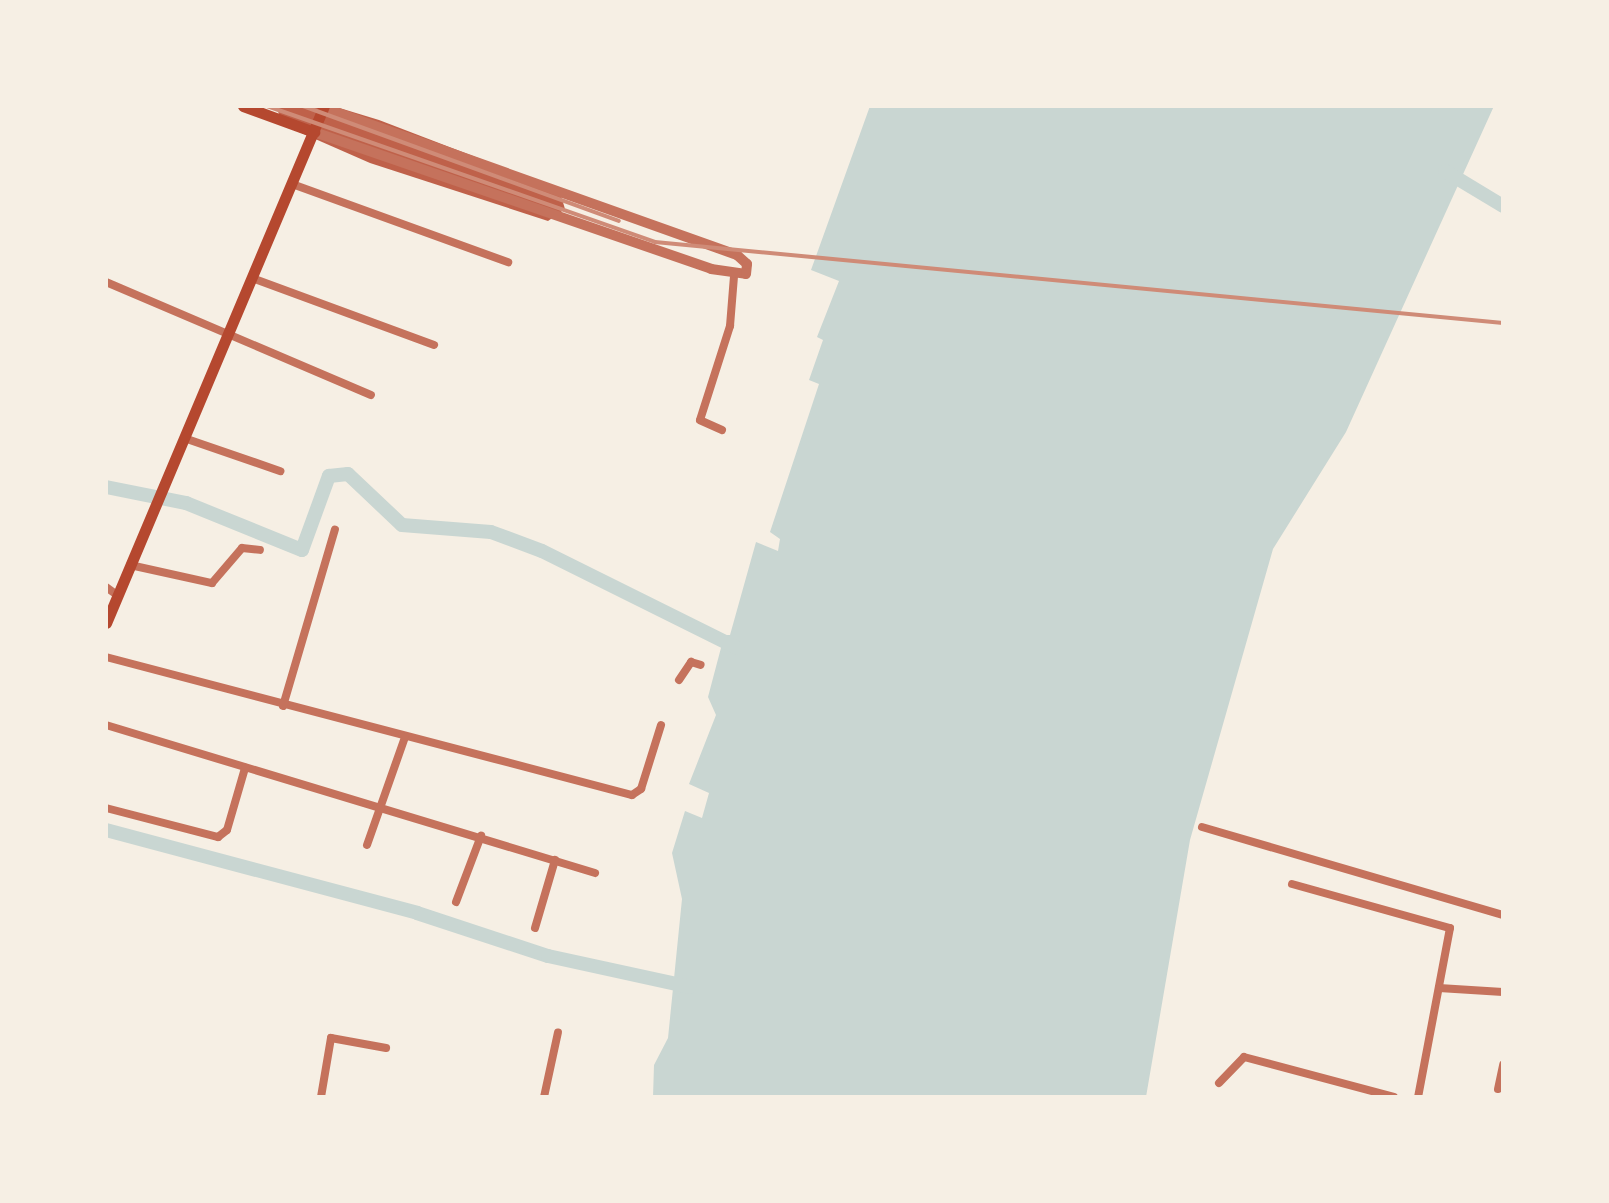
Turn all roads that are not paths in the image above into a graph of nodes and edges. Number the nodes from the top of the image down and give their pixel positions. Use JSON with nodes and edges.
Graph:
{"nodes":[{"id":1,"x":243,"y":106,"type":"edge"},
{"id":2,"x":322,"y":107,"type":"edge"},
{"id":3,"x":314,"y":132,"type":"junction"},
{"id":4,"x":292,"y":184,"type":"junction"},
{"id":5,"x":508,"y":262,"type":"dead end"},
{"id":6,"x":734,"y":276,"type":"junction"},
{"id":7,"x":252,"y":278,"type":"junction"},
{"id":8,"x":106,"y":282,"type":"edge"},
{"id":9,"x":229,"y":332,"type":"junction"},
{"id":10,"x":434,"y":345,"type":"dead end"},
{"id":11,"x":371,"y":395,"type":"dead end"},
{"id":12,"x":722,"y":430,"type":"dead end"},
{"id":13,"x":184,"y":438,"type":"junction"},
{"id":14,"x":280,"y":471,"type":"dead end"},
{"id":15,"x":335,"y":529,"type":"dead end"},
{"id":16,"x":260,"y":550,"type":"dead end"},
{"id":17,"x":130,"y":565,"type":"junction"},
{"id":18,"x":106,"y":587,"type":"edge"},
{"id":19,"x":117,"y":595,"type":"junction"},
{"id":20,"x":106,"y":623,"type":"edge"},
{"id":21,"x":106,"y":657,"type":"edge"},
{"id":22,"x":701,"y":665,"type":"dead end"},
{"id":23,"x":679,"y":680,"type":"dead end"},
{"id":24,"x":283,"y":706,"type":"junction"},
{"id":25,"x":106,"y":725,"type":"edge"},
{"id":26,"x":661,"y":725,"type":"dead end"},
{"id":27,"x":405,"y":737,"type":"junction"},
{"id":28,"x":245,"y":768,"type":"junction"},
{"id":29,"x":379,"y":804,"type":"junction"},
{"id":30,"x":106,"y":808,"type":"edge"},
{"id":31,"x":1202,"y":827,"type":"dead end"},
{"id":32,"x":481,"y":836,"type":"junction"},
{"id":33,"x":367,"y":845,"type":"dead end"},
{"id":34,"x":555,"y":860,"type":"junction"},
{"id":35,"x":595,"y":873,"type":"dead end"},
{"id":36,"x":1292,"y":884,"type":"dead end"},
{"id":37,"x":456,"y":902,"type":"dead end"},
{"id":38,"x":1503,"y":915,"type":"edge"},
{"id":39,"x":535,"y":928,"type":"dead end"},
{"id":40,"x":1439,"y":988,"type":"junction"},
{"id":41,"x":1503,"y":992,"type":"edge"},
{"id":42,"x":558,"y":1032,"type":"dead end"},
{"id":43,"x":386,"y":1048,"type":"dead end"},
{"id":44,"x":1503,"y":1065,"type":"edge"},
{"id":45,"x":1219,"y":1083,"type":"dead end"},
{"id":46,"x":1498,"y":1089,"type":"dead end"},
{"id":47,"x":321,"y":1097,"type":"edge"},
{"id":48,"x":544,"y":1097,"type":"edge"},
{"id":49,"x":1394,"y":1097,"type":"edge"},
{"id":50,"x":1418,"y":1097,"type":"edge"}],
"edges":[{"from":1,"to":3,"type":"main road"},
{"from":2,"to":3,"type":"main road"},
{"from":2,"to":6,"type":"street"},
{"from":3,"to":4,"type":"main road"},
{"from":3,"to":6,"type":"street"},
{"from":4,"to":5,"type":"street"},
{"from":4,"to":7,"type":"main road"},
{"from":6,"to":12,"type":"street"},
{"from":7,"to":9,"type":"main road"},
{"from":7,"to":10,"type":"street"},
{"from":8,"to":9,"type":"street"},
{"from":9,"to":11,"type":"street"},
{"from":9,"to":13,"type":"main road"},
{"from":13,"to":14,"type":"street"},
{"from":13,"to":17,"type":"main road"},
{"from":15,"to":24,"type":"street"},
{"from":16,"to":17,"type":"street"},
{"from":17,"to":19,"type":"main road"},
{"from":18,"to":19,"type":"street"},
{"from":19,"to":20,"type":"main road"},
{"from":21,"to":24,"type":"street"},
{"from":22,"to":23,"type":"street"},
{"from":24,"to":27,"type":"street"},
{"from":25,"to":28,"type":"street"},
{"from":26,"to":27,"type":"street"},
{"from":27,"to":29,"type":"street"},
{"from":28,"to":29,"type":"street"},
{"from":28,"to":30,"type":"street"},
{"from":29,"to":32,"type":"street"},
{"from":29,"to":33,"type":"street"},
{"from":31,"to":38,"type":"street"},
{"from":32,"to":34,"type":"street"},
{"from":32,"to":37,"type":"street"},
{"from":34,"to":35,"type":"street"},
{"from":34,"to":39,"type":"street"},
{"from":36,"to":40,"type":"street"},
{"from":40,"to":41,"type":"street"},
{"from":40,"to":50,"type":"street"},
{"from":42,"to":48,"type":"street"},
{"from":43,"to":47,"type":"street"},
{"from":44,"to":46,"type":"street"},
{"from":45,"to":49,"type":"street"}]}
